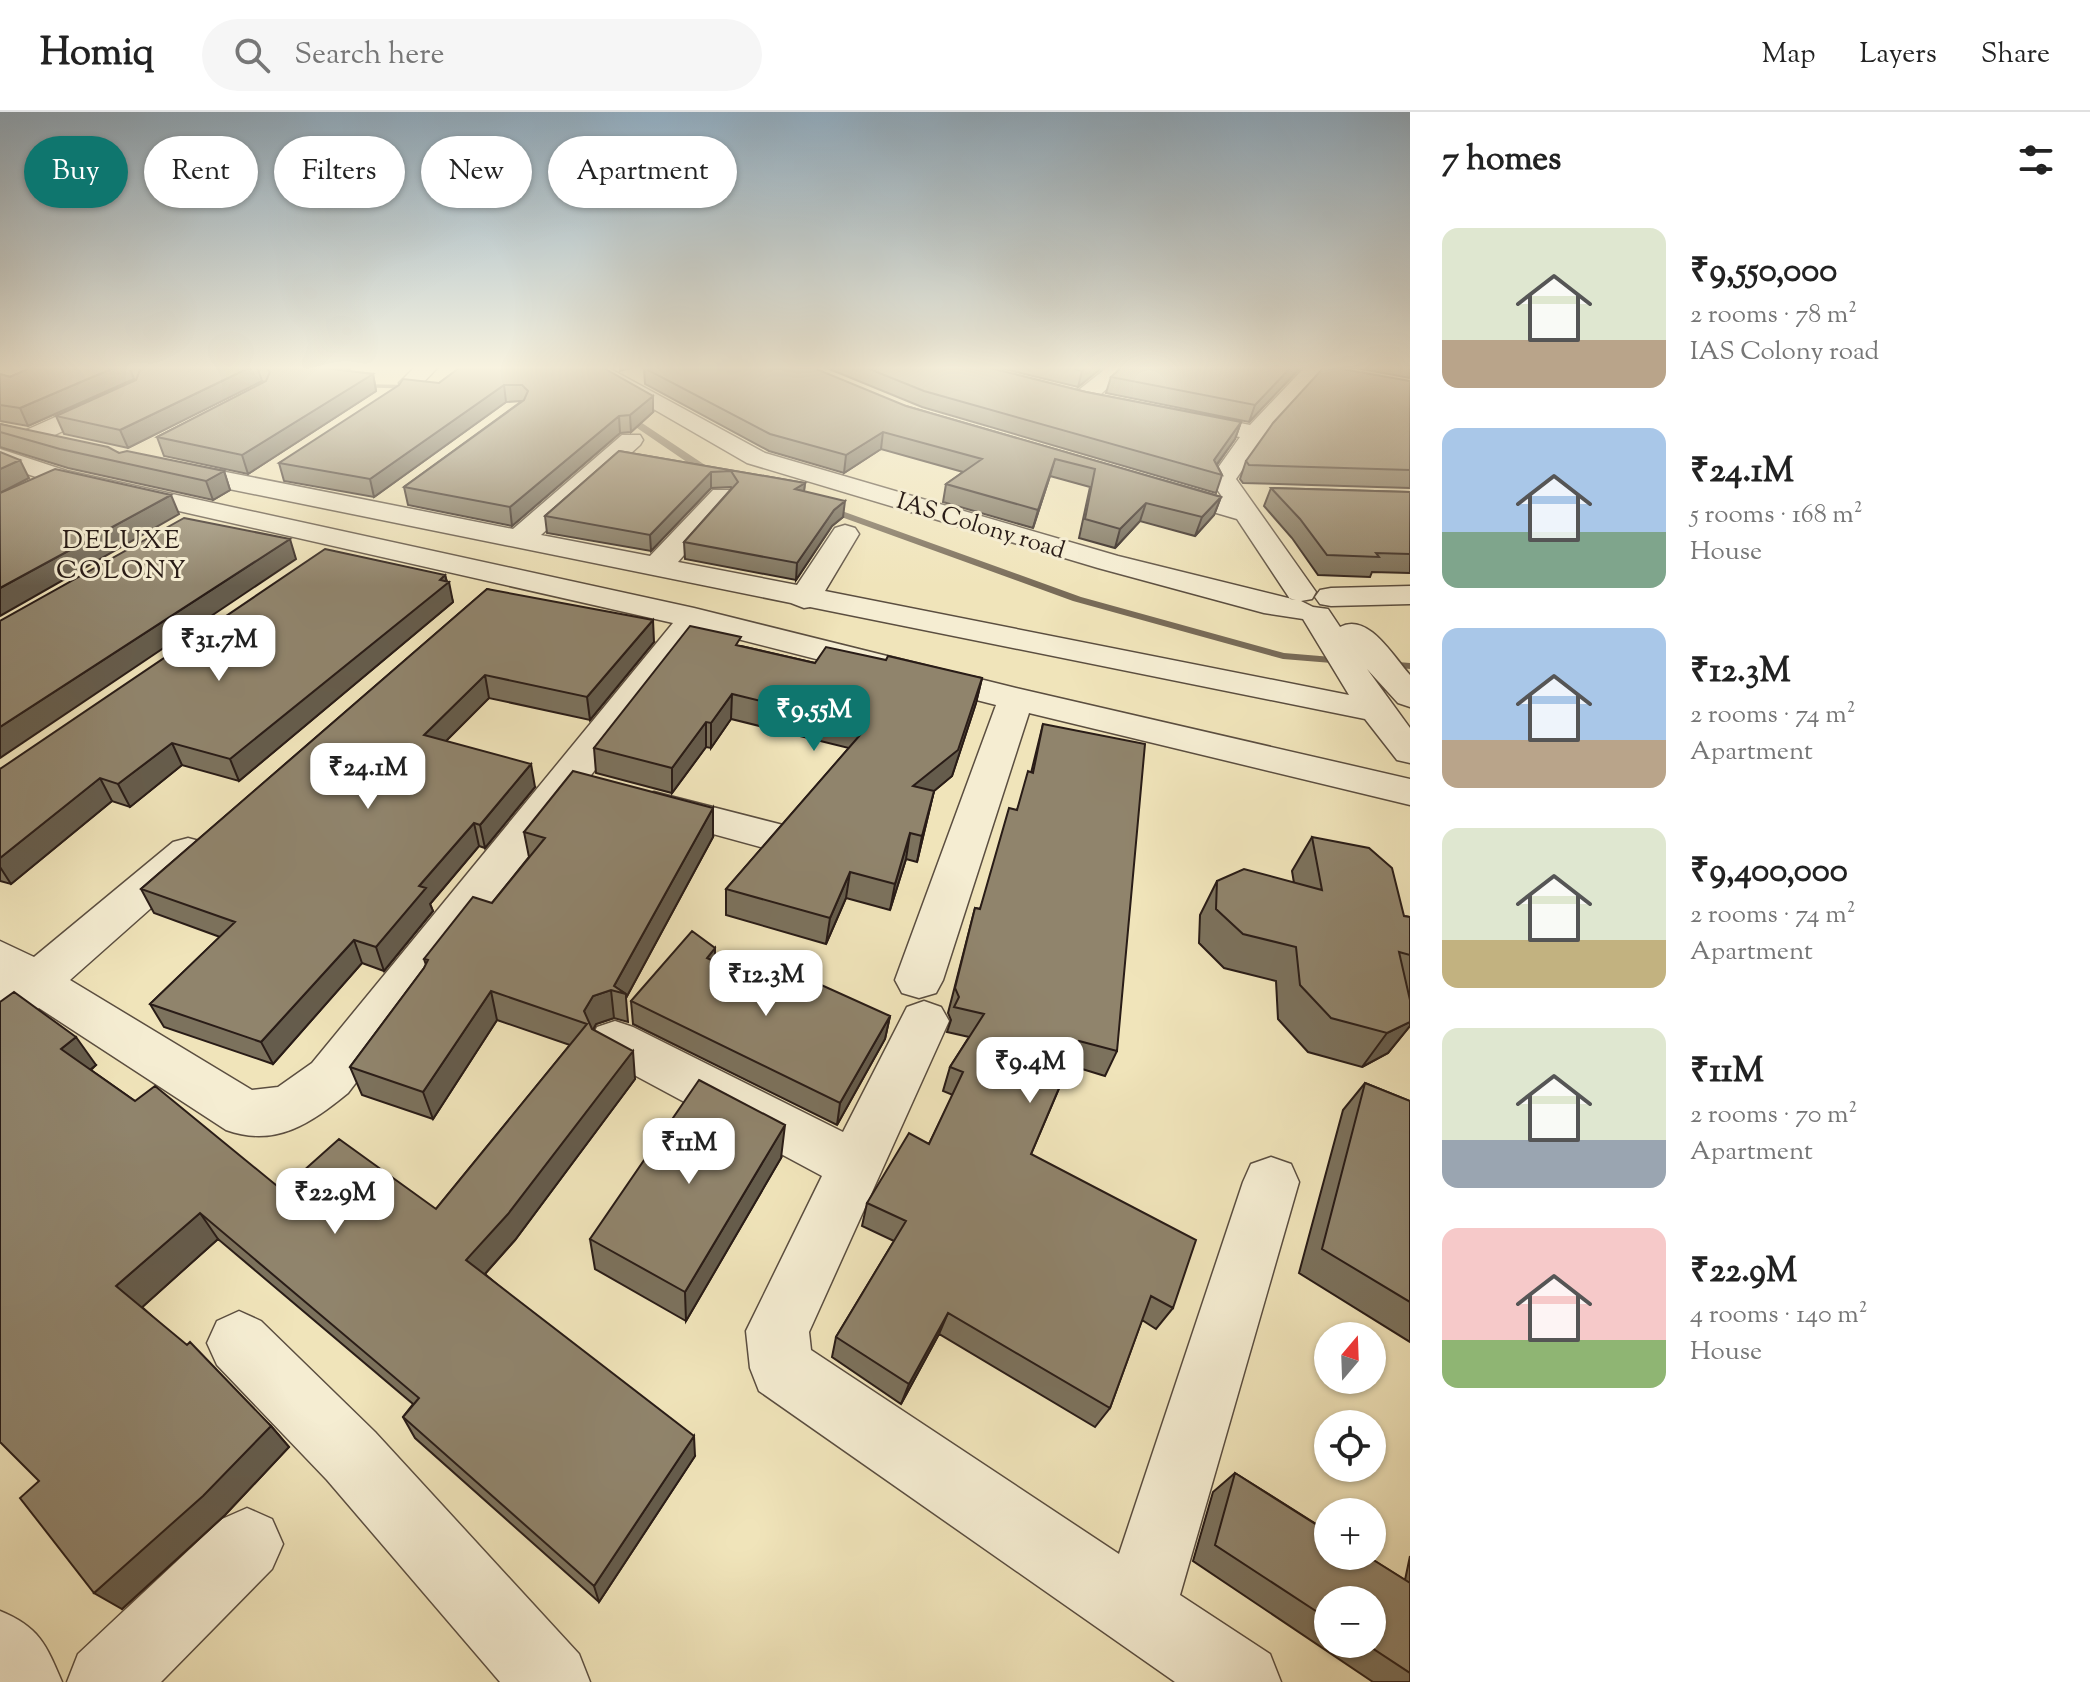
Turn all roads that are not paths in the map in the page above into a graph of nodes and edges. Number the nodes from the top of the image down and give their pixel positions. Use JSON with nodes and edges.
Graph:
{"nodes":[{"id":1,"x":45,"y":439,"type":"edge"},
{"id":2,"x":722,"y":439,"type":"edge"},
{"id":3,"x":1251,"y":439,"type":"edge"},
{"id":4,"x":631,"y":440,"type":"dead end"},
{"id":5,"x":74,"y":447,"type":"edge"},
{"id":6,"x":0,"y":457,"type":"edge"},
{"id":7,"x":143,"y":464,"type":"edge"},
{"id":8,"x":278,"y":470,"type":"edge"},
{"id":9,"x":60,"y":477,"type":"junction"},
{"id":10,"x":1142,"y":483,"type":"edge"},
{"id":11,"x":253,"y":486,"type":"junction"},
{"id":12,"x":404,"y":492,"type":"edge"},
{"id":13,"x":24,"y":495,"type":"edge"},
{"id":14,"x":722,"y":496,"type":"edge"},
{"id":15,"x":1249,"y":501,"type":"junction"},
{"id":16,"x":380,"y":510,"type":"junction"},
{"id":17,"x":211,"y":511,"type":"junction"},
{"id":18,"x":172,"y":534,"type":"edge"},
{"id":19,"x":845,"y":534,"type":"dead end"},
{"id":20,"x":347,"y":541,"type":"junction"},
{"id":21,"x":512,"y":558,"type":"junction"},
{"id":22,"x":308,"y":567,"type":"edge"},
{"id":23,"x":656,"y":568,"type":"junction"},
{"id":24,"x":1410,"y":595,"type":"edge"},
{"id":25,"x":804,"y":599,"type":"junction"},
{"id":26,"x":473,"y":606,"type":"edge"},
{"id":27,"x":1317,"y":606,"type":"junction"},
{"id":28,"x":694,"y":618,"type":"junction"},
{"id":29,"x":1375,"y":677,"type":"edge"},
{"id":30,"x":1016,"y":699,"type":"junction"},
{"id":31,"x":1410,"y":752,"type":"edge"},
{"id":32,"x":597,"y":789,"type":"junction"},
{"id":33,"x":1410,"y":792,"type":"edge"},
{"id":34,"x":216,"y":829,"type":"edge"},
{"id":35,"x":768,"y":835,"type":"edge"},
{"id":36,"x":11,"y":985,"type":"edge"},
{"id":37,"x":615,"y":1041,"type":"edge"},
{"id":38,"x":854,"y":1165,"type":"junction"},
{"id":39,"x":1271,"y":1182,"type":"dead end"},
{"id":40,"x":239,"y":1343,"type":"dead end"},
{"id":41,"x":247,"y":1544,"type":"dead end"},
{"id":42,"x":1137,"y":1613,"type":"junction"},
{"id":43,"x":0,"y":1649,"type":"edge"},
{"id":44,"x":23,"y":1682,"type":"edge"},
{"id":45,"x":106,"y":1682,"type":"edge"},
{"id":46,"x":551,"y":1682,"type":"edge"},
{"id":47,"x":1242,"y":1682,"type":"edge"}],
"edges":[{"from":1,"to":5,"type":"street"},
{"from":2,"to":27,"type":"street","name":"IAS Colony road"},
{"from":3,"to":15,"type":"street"},
{"from":4,"to":21,"type":"street"},
{"from":6,"to":9,"type":"street"},
{"from":7,"to":11,"type":"street"},
{"from":8,"to":11,"type":"street"},
{"from":9,"to":13,"type":"street"},
{"from":9,"to":17,"type":"street"},
{"from":10,"to":15,"type":"street"},
{"from":11,"to":16,"type":"street"},
{"from":12,"to":16,"type":"street"},
{"from":14,"to":23,"type":"street"},
{"from":15,"to":27,"type":"street"},
{"from":16,"to":21,"type":"street"},
{"from":17,"to":18,"type":"street"},
{"from":17,"to":20,"type":"street"},
{"from":19,"to":25,"type":"street"},
{"from":20,"to":21,"type":"street"},
{"from":20,"to":22,"type":"street"},
{"from":21,"to":23,"type":"street"},
{"from":21,"to":26,"type":"street"},
{"from":21,"to":28,"type":"street"},
{"from":23,"to":25,"type":"street"},
{"from":24,"to":27,"type":"street","name":"IAS Colony road"},
{"from":25,"to":29,"type":"street"},
{"from":27,"to":29,"type":"street"},
{"from":28,"to":30,"type":"street"},
{"from":28,"to":32,"type":"street"},
{"from":29,"to":31,"type":"street"},
{"from":30,"to":33,"type":"street"},
{"from":30,"to":38,"type":"street"},
{"from":32,"to":35,"type":"street"},
{"from":32,"to":36,"type":"street"},
{"from":34,"to":36,"type":"street"},
{"from":37,"to":38,"type":"street"},
{"from":38,"to":42,"type":"street"},
{"from":39,"to":42,"type":"street"},
{"from":40,"to":46,"type":"street"},
{"from":41,"to":45,"type":"street"},
{"from":42,"to":47,"type":"street"},
{"from":43,"to":44,"type":"street"}]}
